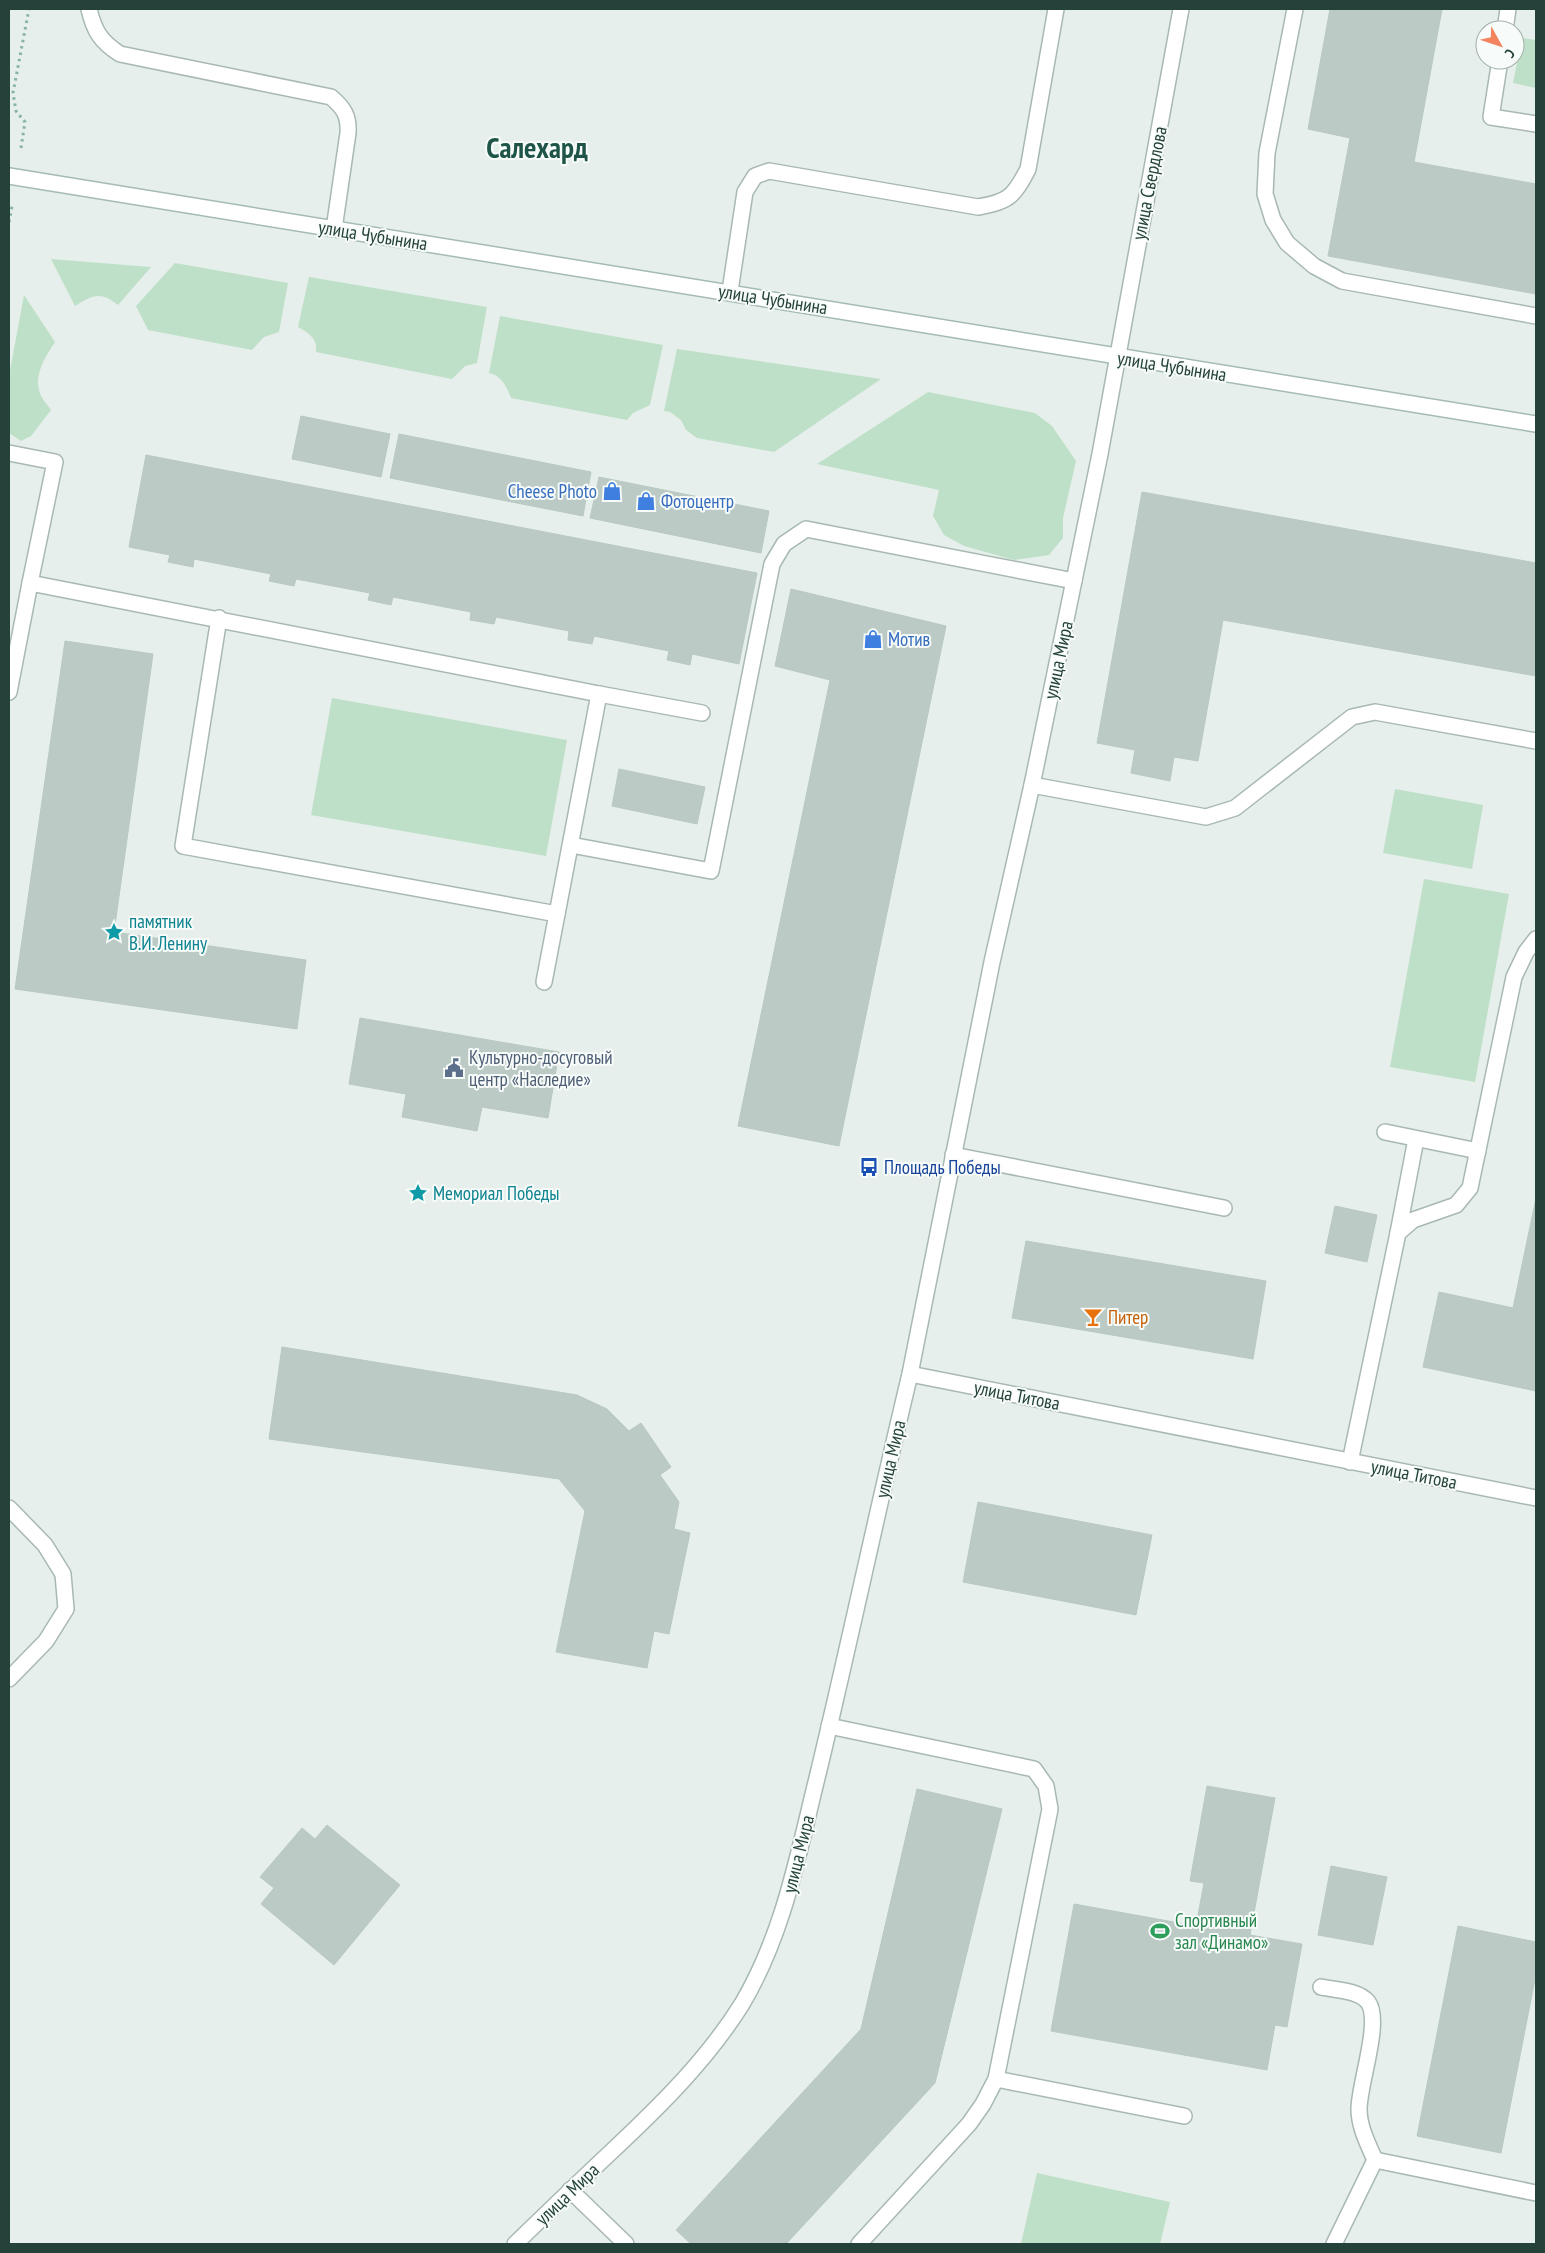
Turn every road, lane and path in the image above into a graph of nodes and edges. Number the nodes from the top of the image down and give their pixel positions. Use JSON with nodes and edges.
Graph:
{"nodes":[{"id":1,"x":29,"y":9,"type":"edge"},
{"id":2,"x":89,"y":9,"type":"edge"},
{"id":3,"x":1056,"y":9,"type":"edge"},
{"id":4,"x":1181,"y":9,"type":"edge"},
{"id":5,"x":1295,"y":9,"type":"edge"},
{"id":6,"x":1498,"y":70,"type":"edge"},
{"id":7,"x":11,"y":92,"type":"edge"},
{"id":8,"x":1536,"y":124,"type":"edge"},
{"id":9,"x":13,"y":177,"type":"edge"},
{"id":10,"x":9,"y":222,"type":"edge"},
{"id":11,"x":334,"y":229,"type":"junction"},
{"id":12,"x":730,"y":292,"type":"junction"},
{"id":13,"x":1536,"y":316,"type":"edge"},
{"id":14,"x":1118,"y":357,"type":"junction"},
{"id":15,"x":1536,"y":424,"type":"edge"},
{"id":16,"x":9,"y":453,"type":"edge"},
{"id":17,"x":1074,"y":581,"type":"junction"},
{"id":18,"x":30,"y":583,"type":"junction"},
{"id":19,"x":219,"y":618,"type":"junction"},
{"id":20,"x":9,"y":692,"type":"edge"},
{"id":21,"x":599,"y":694,"type":"junction"},
{"id":22,"x":702,"y":714,"type":"dead end"},
{"id":23,"x":1536,"y":741,"type":"edge"},
{"id":24,"x":1032,"y":785,"type":"junction"},
{"id":25,"x":571,"y":845,"type":"junction"},
{"id":26,"x":557,"y":914,"type":"junction"},
{"id":27,"x":1536,"y":939,"type":"edge"},
{"id":28,"x":544,"y":982,"type":"dead end"},
{"id":29,"x":1385,"y":1132,"type":"dead end"},
{"id":30,"x":1416,"y":1139,"type":"junction"},
{"id":31,"x":1478,"y":1151,"type":"junction"},
{"id":32,"x":953,"y":1155,"type":"junction"},
{"id":33,"x":1224,"y":1208,"type":"dead end"},
{"id":34,"x":1398,"y":1233,"type":"junction"},
{"id":35,"x":910,"y":1374,"type":"junction"},
{"id":36,"x":1350,"y":1462,"type":"junction"},
{"id":37,"x":1536,"y":1498,"type":"edge"},
{"id":38,"x":9,"y":1508,"type":"edge"},
{"id":39,"x":9,"y":1678,"type":"edge"},
{"id":40,"x":829,"y":1726,"type":"junction"},
{"id":41,"x":1321,"y":1987,"type":"dead end"},
{"id":42,"x":996,"y":2079,"type":"junction"},
{"id":43,"x":1184,"y":2116,"type":"dead end"},
{"id":44,"x":1375,"y":2160,"type":"junction"},
{"id":45,"x":570,"y":2190,"type":"junction"},
{"id":46,"x":1536,"y":2193,"type":"edge"},
{"id":47,"x":514,"y":2244,"type":"edge"},
{"id":48,"x":626,"y":2244,"type":"edge"},
{"id":49,"x":859,"y":2244,"type":"edge"},
{"id":50,"x":1334,"y":2244,"type":"edge"}],
"edges":[{"from":1,"to":7,"type":"path"},
{"from":2,"to":11,"type":"street"},
{"from":3,"to":12,"type":"street"},
{"from":4,"to":14,"type":"street","name":"улица Свердлова"},
{"from":5,"to":13,"type":"street"},
{"from":6,"to":8,"type":"street"},
{"from":7,"to":9,"type":"path"},
{"from":9,"to":10,"type":"path"},
{"from":9,"to":11,"type":"street","name":"улица Чубынина"},
{"from":11,"to":12,"type":"street","name":"улица Чубынина"},
{"from":12,"to":14,"type":"street","name":"улица Чубынина"},
{"from":14,"to":15,"type":"street","name":"улица Чубынина"},
{"from":14,"to":17,"type":"street","name":"улица Мира"},
{"from":16,"to":18,"type":"street"},
{"from":17,"to":24,"type":"street","name":"улица Мира"},
{"from":17,"to":25,"type":"street"},
{"from":18,"to":19,"type":"street"},
{"from":18,"to":20,"type":"street"},
{"from":19,"to":21,"type":"street"},
{"from":19,"to":26,"type":"street"},
{"from":21,"to":22,"type":"street"},
{"from":21,"to":25,"type":"street"},
{"from":23,"to":24,"type":"street"},
{"from":24,"to":32,"type":"street","name":"улица Мира"},
{"from":25,"to":26,"type":"street"},
{"from":26,"to":28,"type":"street"},
{"from":27,"to":31,"type":"street"},
{"from":29,"to":30,"type":"street"},
{"from":30,"to":31,"type":"street"},
{"from":30,"to":34,"type":"street"},
{"from":31,"to":34,"type":"street"},
{"from":32,"to":33,"type":"street"},
{"from":32,"to":35,"type":"street"},
{"from":34,"to":36,"type":"street"},
{"from":35,"to":36,"type":"street","name":"улица Титова"},
{"from":35,"to":40,"type":"street","name":"улица Мира"},
{"from":36,"to":37,"type":"street","name":"улица Титова"},
{"from":38,"to":39,"type":"street"},
{"from":40,"to":42,"type":"street"},
{"from":40,"to":45,"type":"street","name":"улица Мира"},
{"from":41,"to":44,"type":"street"},
{"from":42,"to":43,"type":"street"},
{"from":42,"to":49,"type":"street"},
{"from":44,"to":46,"type":"street"},
{"from":44,"to":50,"type":"street"},
{"from":45,"to":47,"type":"street","name":"улица Мира"},
{"from":45,"to":48,"type":"street"}]}
